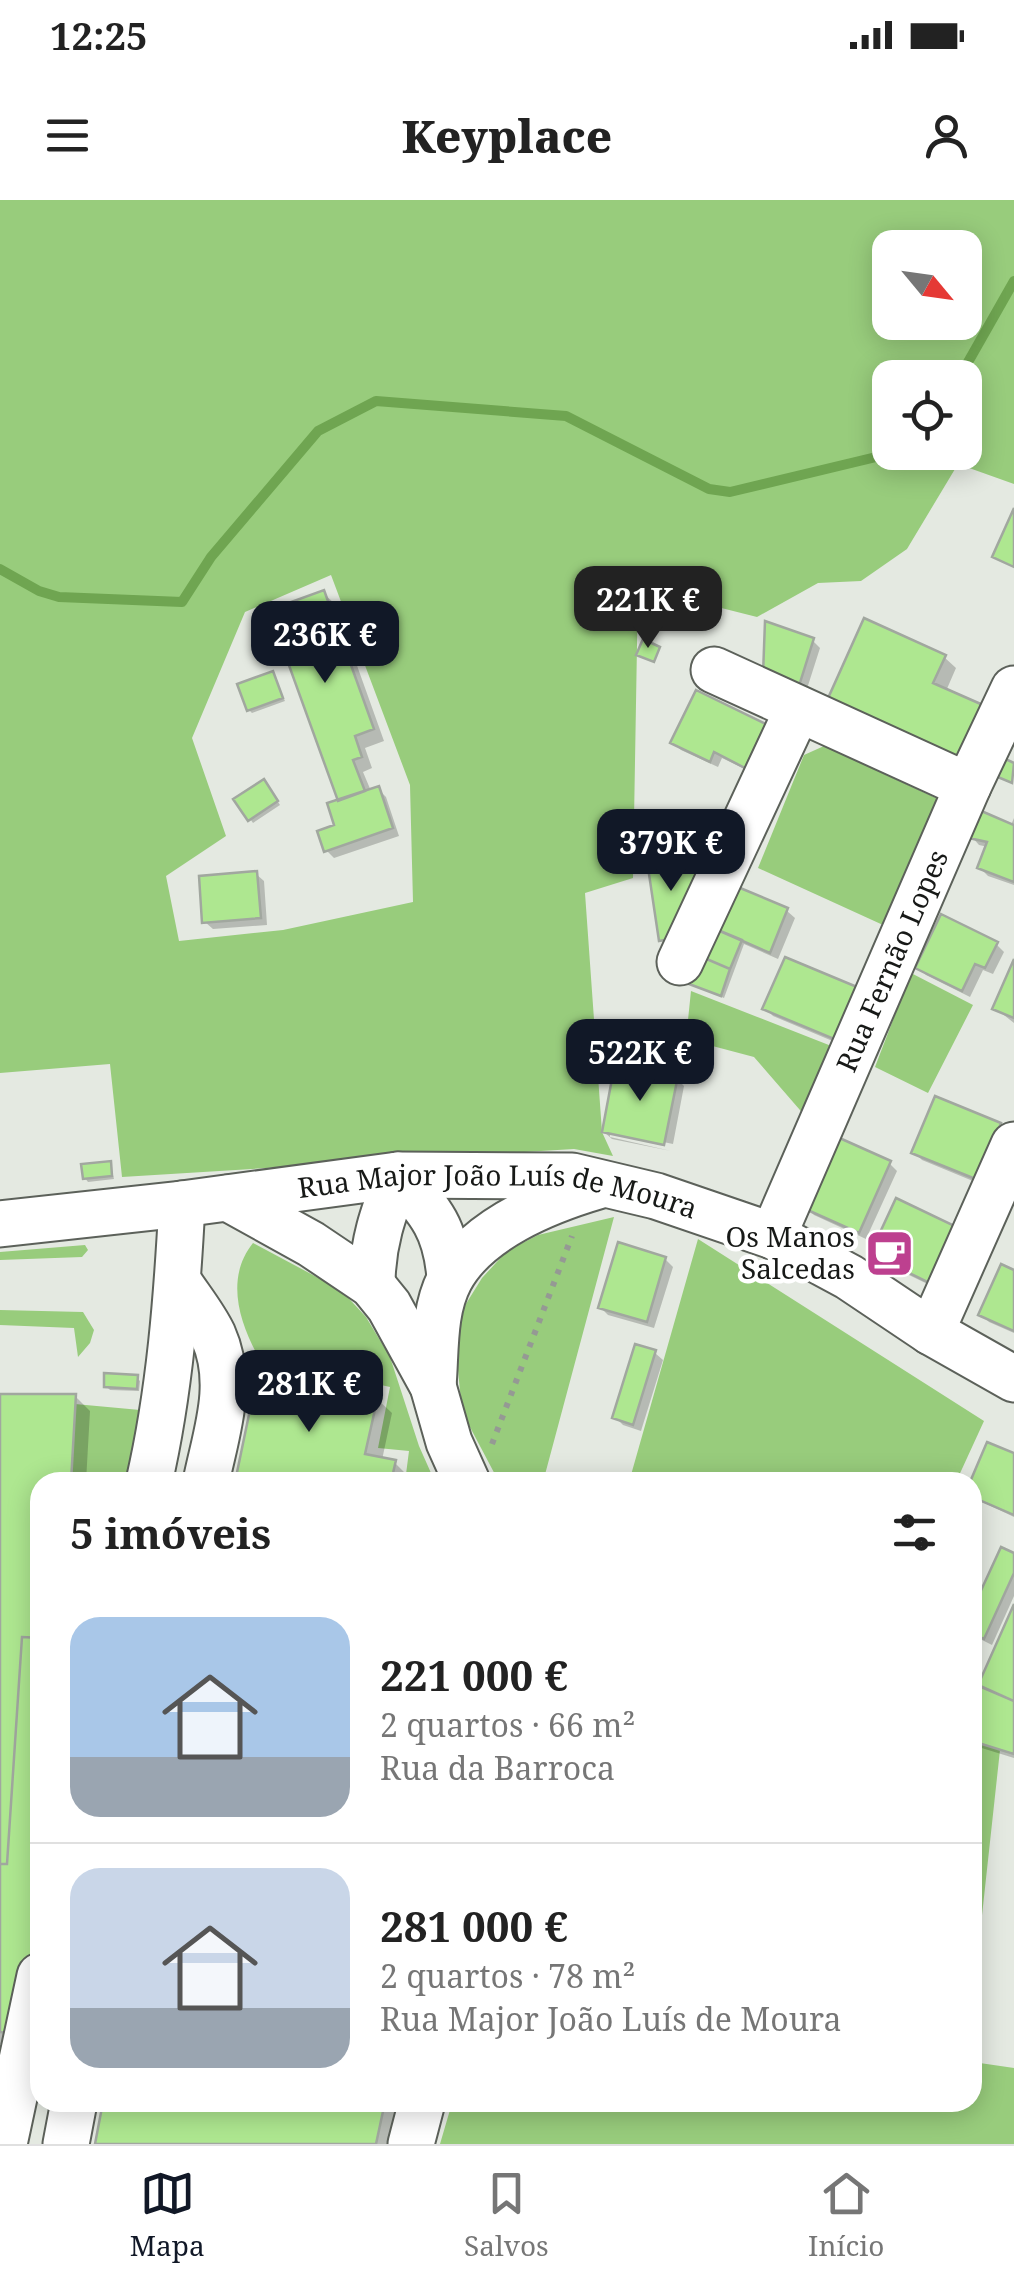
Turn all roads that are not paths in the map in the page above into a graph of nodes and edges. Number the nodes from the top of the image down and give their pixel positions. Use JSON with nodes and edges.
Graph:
{"nodes":[{"id":1,"x":714,"y":670,"type":"dead end"},
{"id":2,"x":1014,"y":688,"type":"edge"},
{"id":3,"x":798,"y":709,"type":"junction"},
{"id":4,"x":968,"y":786,"type":"junction"},
{"id":5,"x":680,"y":962,"type":"dead end"},
{"id":6,"x":1014,"y":1144,"type":"edge"},
{"id":7,"x":398,"y":1175,"type":"junction"},
{"id":8,"x":594,"y":1188,"type":"junction"},
{"id":9,"x":228,"y":1198,"type":"junction"},
{"id":10,"x":182,"y":1204,"type":"junction"},
{"id":11,"x":0,"y":1224,"type":"edge"},
{"id":12,"x":773,"y":1236,"type":"junction"},
{"id":13,"x":450,"y":1278,"type":"junction"},
{"id":14,"x":178,"y":1281,"type":"junction"},
{"id":15,"x":372,"y":1285,"type":"junction"},
{"id":16,"x":932,"y":1332,"type":"junction"},
{"id":17,"x":1014,"y":1379,"type":"edge"},
{"id":18,"x":433,"y":1386,"type":"junction"},
{"id":19,"x":151,"y":1472,"type":"edge"},
{"id":20,"x":208,"y":1472,"type":"edge"},
{"id":21,"x":476,"y":1472,"type":"edge"},
{"id":22,"x":30,"y":2023,"type":"edge"},
{"id":23,"x":72,"y":2112,"type":"edge"},
{"id":24,"x":419,"y":2112,"type":"edge"},
{"id":25,"x":4,"y":2144,"type":"edge"},
{"id":26,"x":66,"y":2144,"type":"edge"},
{"id":27,"x":411,"y":2144,"type":"edge"}],
"edges":[{"from":1,"to":3,"type":"street"},
{"from":2,"to":4,"type":"street","name":"Rua Fernão Lopes"},
{"from":3,"to":4,"type":"street"},
{"from":3,"to":5,"type":"street"},
{"from":4,"to":12,"type":"street","name":"Rua Fernão Lopes"},
{"from":6,"to":16,"type":"street"},
{"from":7,"to":8,"type":"street","name":"Rua Major João Luís de Moura"},
{"from":7,"to":9,"type":"street","name":"Rua Major João Luís de Moura"},
{"from":7,"to":13,"type":"street"},
{"from":7,"to":15,"type":"street"},
{"from":8,"to":12,"type":"street","name":"Rua Major João Luís de Moura"},
{"from":8,"to":13,"type":"street"},
{"from":9,"to":10,"type":"street","name":"Rua Major João Luís de Moura"},
{"from":9,"to":15,"type":"street"},
{"from":10,"to":11,"type":"street","name":"Rua Major João Luís de Moura"},
{"from":10,"to":14,"type":"street"},
{"from":12,"to":16,"type":"street","name":"Rua Major João Luís de Moura"},
{"from":13,"to":18,"type":"street"},
{"from":14,"to":19,"type":"street"},
{"from":14,"to":20,"type":"street"},
{"from":15,"to":18,"type":"street"},
{"from":16,"to":17,"type":"street","name":"Rua Major João Luís de Moura"},
{"from":18,"to":21,"type":"street"},
{"from":22,"to":25,"type":"street"},
{"from":23,"to":26,"type":"street"},
{"from":24,"to":27,"type":"street"}]}
